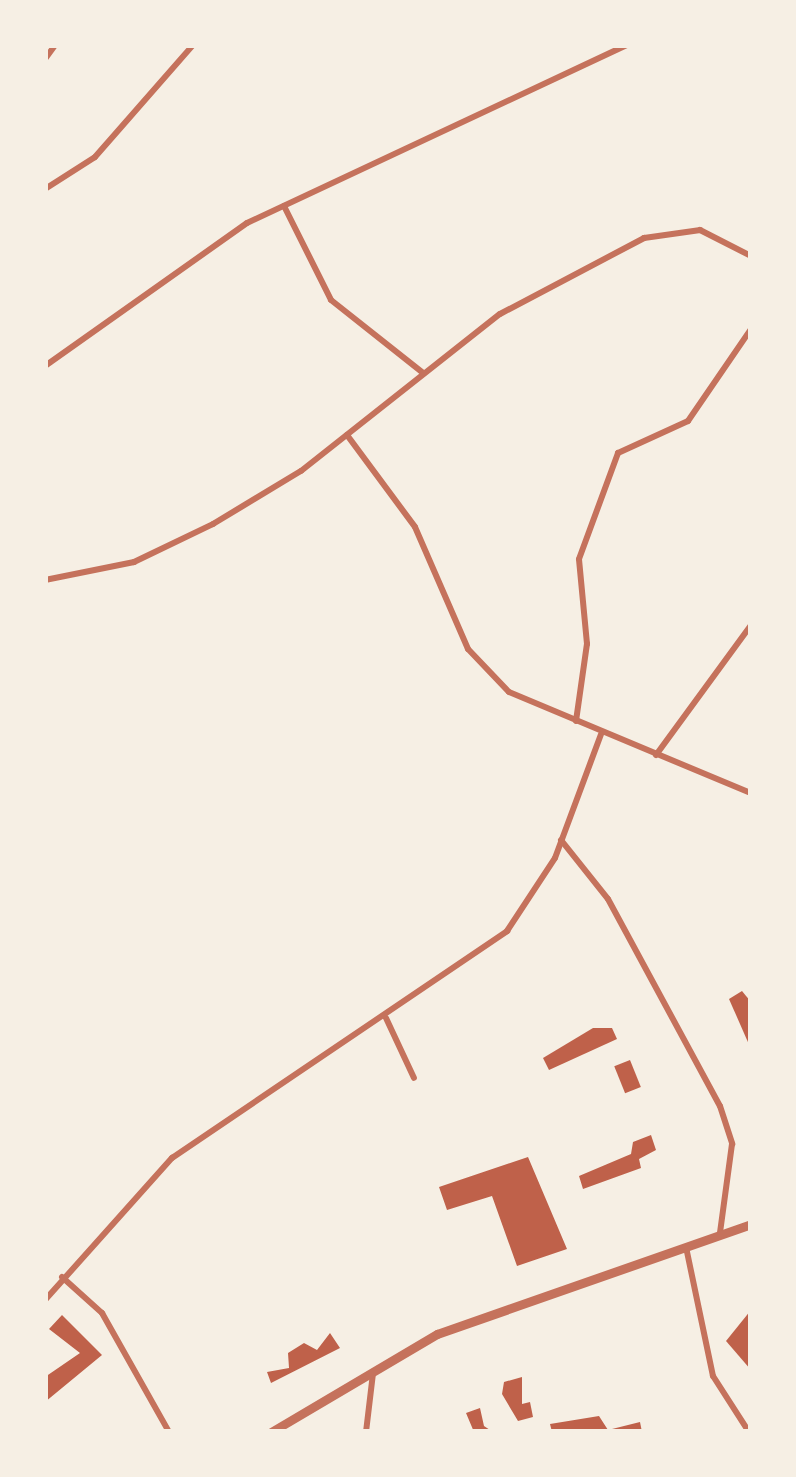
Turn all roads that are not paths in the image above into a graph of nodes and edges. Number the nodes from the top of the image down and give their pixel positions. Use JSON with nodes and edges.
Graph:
{"nodes":[{"id":1,"x":55,"y":45,"type":"edge"},
{"id":2,"x":193,"y":45,"type":"edge"},
{"id":3,"x":627,"y":45,"type":"edge"},
{"id":4,"x":45,"y":59,"type":"edge"},
{"id":5,"x":45,"y":189,"type":"edge"},
{"id":6,"x":284,"y":206,"type":"junction"},
{"id":7,"x":751,"y":256,"type":"edge"},
{"id":8,"x":751,"y":329,"type":"edge"},
{"id":9,"x":45,"y":366,"type":"edge"},
{"id":10,"x":423,"y":373,"type":"junction"},
{"id":11,"x":347,"y":435,"type":"junction"},
{"id":12,"x":45,"y":580,"type":"edge"},
{"id":13,"x":751,"y":624,"type":"edge"},
{"id":14,"x":576,"y":721,"type":"junction"},
{"id":15,"x":601,"y":734,"type":"junction"},
{"id":16,"x":656,"y":755,"type":"junction"},
{"id":17,"x":751,"y":794,"type":"edge"},
{"id":18,"x":561,"y":840,"type":"junction"},
{"id":19,"x":386,"y":1018,"type":"junction"},
{"id":20,"x":414,"y":1078,"type":"dead end"},
{"id":21,"x":751,"y":1224,"type":"edge"},
{"id":22,"x":720,"y":1233,"type":"junction"},
{"id":23,"x":686,"y":1243,"type":"junction"},
{"id":24,"x":62,"y":1278,"type":"junction"},
{"id":25,"x":45,"y":1300,"type":"edge"},
{"id":26,"x":374,"y":1367,"type":"junction"},
{"id":27,"x":169,"y":1432,"type":"edge"},
{"id":28,"x":271,"y":1432,"type":"edge"},
{"id":29,"x":366,"y":1432,"type":"edge"},
{"id":30,"x":749,"y":1432,"type":"edge"}],
"edges":[{"from":1,"to":4,"type":"street"},
{"from":2,"to":5,"type":"street"},
{"from":3,"to":6,"type":"street"},
{"from":6,"to":9,"type":"street"},
{"from":6,"to":10,"type":"street"},
{"from":7,"to":10,"type":"street"},
{"from":8,"to":14,"type":"street"},
{"from":10,"to":11,"type":"street"},
{"from":11,"to":12,"type":"street"},
{"from":11,"to":14,"type":"street"},
{"from":13,"to":16,"type":"street"},
{"from":14,"to":15,"type":"street"},
{"from":15,"to":16,"type":"street"},
{"from":15,"to":18,"type":"street"},
{"from":16,"to":17,"type":"street"},
{"from":18,"to":19,"type":"street"},
{"from":18,"to":22,"type":"street"},
{"from":19,"to":20,"type":"street"},
{"from":19,"to":24,"type":"street"},
{"from":21,"to":22,"type":"street"},
{"from":22,"to":23,"type":"street"},
{"from":23,"to":26,"type":"street"},
{"from":23,"to":30,"type":"street"},
{"from":24,"to":25,"type":"street"},
{"from":24,"to":27,"type":"street"},
{"from":26,"to":28,"type":"street"},
{"from":26,"to":29,"type":"street"}]}
